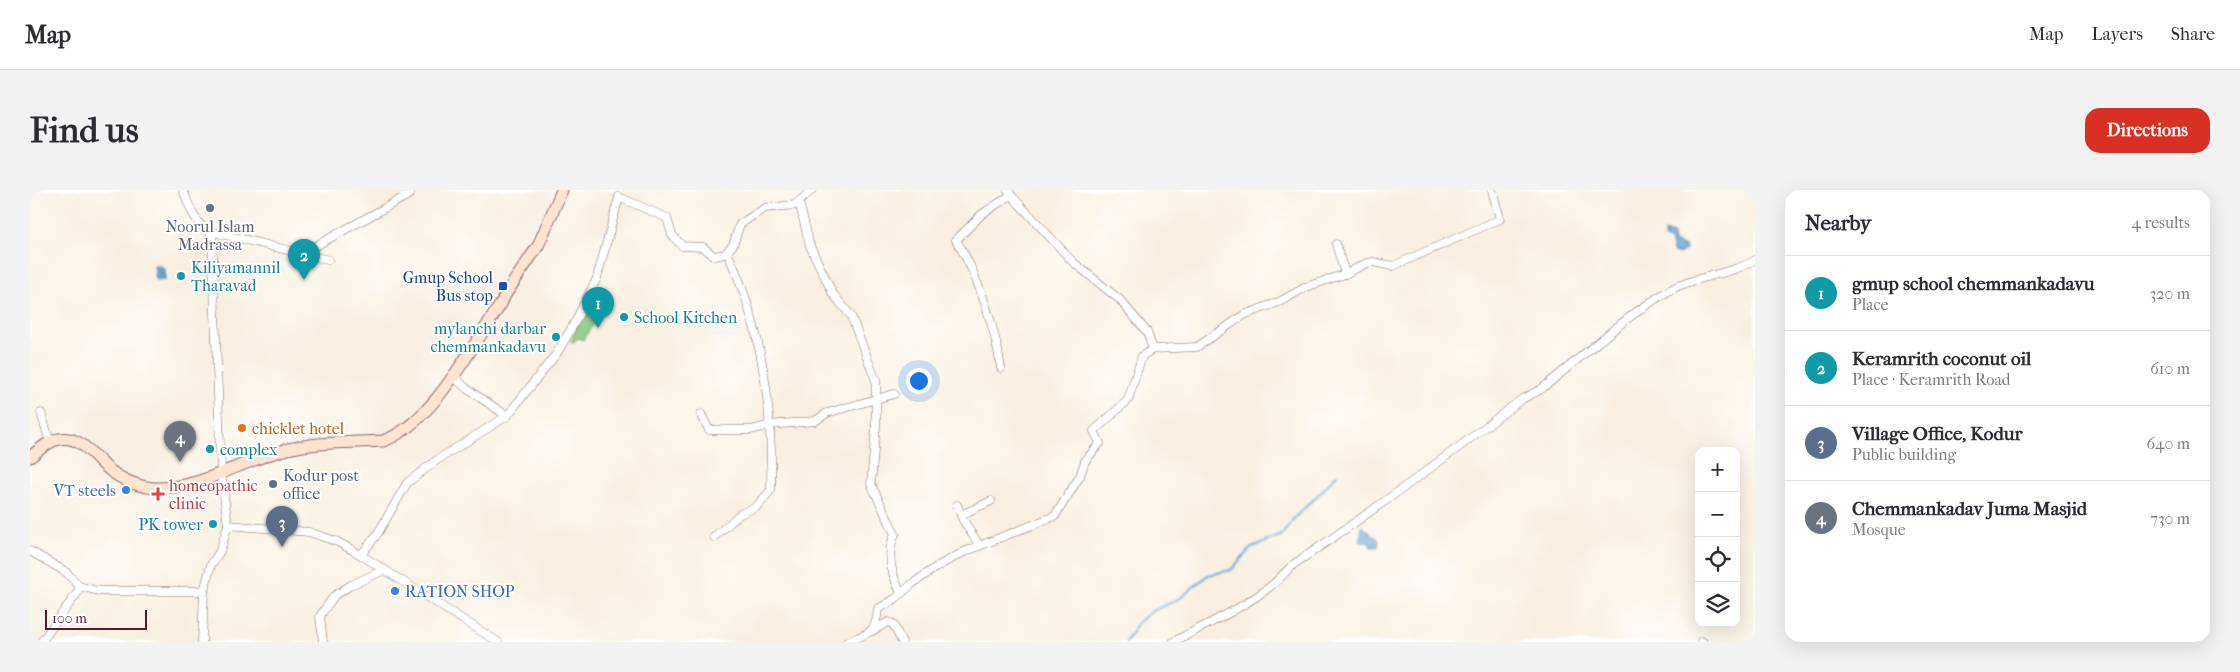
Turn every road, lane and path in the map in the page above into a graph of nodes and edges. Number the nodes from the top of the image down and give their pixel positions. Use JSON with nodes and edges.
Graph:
{"nodes":[{"id":1,"x":183,"y":190,"type":"edge"},
{"id":2,"x":562,"y":190,"type":"edge"},
{"id":3,"x":626,"y":190,"type":"edge"},
{"id":4,"x":812,"y":190,"type":"edge"},
{"id":5,"x":1492,"y":190,"type":"edge"},
{"id":6,"x":1009,"y":193,"type":"edge"},
{"id":7,"x":410,"y":194,"type":"dead end"},
{"id":8,"x":619,"y":197,"type":"junction"},
{"id":9,"x":798,"y":202,"type":"junction"},
{"id":10,"x":212,"y":231,"type":"junction"},
{"id":11,"x":1336,"y":244,"type":"dead end"},
{"id":12,"x":727,"y":252,"type":"junction"},
{"id":13,"x":301,"y":254,"type":"junction"},
{"id":14,"x":328,"y":260,"type":"dead end"},
{"id":15,"x":1755,"y":260,"type":"edge"},
{"id":16,"x":1345,"y":274,"type":"junction"},
{"id":17,"x":1153,"y":350,"type":"junction"},
{"id":18,"x":1001,"y":368,"type":"dead end"},
{"id":19,"x":452,"y":376,"type":"junction"},
{"id":20,"x":894,"y":394,"type":"dead end"},
{"id":21,"x":876,"y":399,"type":"junction"},
{"id":22,"x":41,"y":413,"type":"dead end"},
{"id":23,"x":701,"y":414,"type":"dead end"},
{"id":24,"x":507,"y":416,"type":"junction"},
{"id":25,"x":770,"y":425,"type":"junction"},
{"id":26,"x":50,"y":442,"type":"junction"},
{"id":27,"x":30,"y":457,"type":"edge"},
{"id":28,"x":221,"y":474,"type":"junction"},
{"id":29,"x":991,"y":501,"type":"dead end"},
{"id":30,"x":958,"y":505,"type":"dead end"},
{"id":31,"x":961,"y":515,"type":"junction"},
{"id":32,"x":228,"y":525,"type":"junction"},
{"id":33,"x":714,"y":537,"type":"dead end"},
{"id":34,"x":980,"y":545,"type":"junction"},
{"id":35,"x":30,"y":551,"type":"edge"},
{"id":36,"x":361,"y":555,"type":"junction"},
{"id":37,"x":384,"y":570,"type":"junction"},
{"id":38,"x":79,"y":586,"type":"junction"},
{"id":39,"x":204,"y":590,"type":"junction"},
{"id":40,"x":901,"y":593,"type":"junction"},
{"id":41,"x":872,"y":631,"type":"junction"},
{"id":42,"x":41,"y":642,"type":"edge"},
{"id":43,"x":202,"y":642,"type":"edge"},
{"id":44,"x":323,"y":642,"type":"edge"},
{"id":45,"x":498,"y":642,"type":"edge"},
{"id":46,"x":847,"y":642,"type":"edge"},
{"id":47,"x":902,"y":642,"type":"edge"},
{"id":48,"x":1173,"y":642,"type":"edge"}],
"edges":[{"from":1,"to":10,"type":"street"},
{"from":2,"to":19,"type":"main road"},
{"from":3,"to":8,"type":"street"},
{"from":4,"to":9,"type":"street"},
{"from":5,"to":16,"type":"street"},
{"from":6,"to":17,"type":"street"},
{"from":6,"to":18,"type":"street"},
{"from":7,"to":13,"type":"street"},
{"from":8,"to":12,"type":"street"},
{"from":8,"to":24,"type":"street"},
{"from":9,"to":12,"type":"street"},
{"from":9,"to":21,"type":"street"},
{"from":10,"to":13,"type":"street"},
{"from":10,"to":28,"type":"street"},
{"from":11,"to":16,"type":"street"},
{"from":12,"to":25,"type":"street"},
{"from":13,"to":14,"type":"street"},
{"from":15,"to":48,"type":"street"},
{"from":16,"to":17,"type":"street"},
{"from":17,"to":34,"type":"street"},
{"from":19,"to":24,"type":"street"},
{"from":19,"to":28,"type":"main road"},
{"from":20,"to":21,"type":"street"},
{"from":21,"to":25,"type":"street"},
{"from":21,"to":40,"type":"street"},
{"from":22,"to":26,"type":"street"},
{"from":23,"to":25,"type":"street"},
{"from":24,"to":36,"type":"street"},
{"from":25,"to":33,"type":"street"},
{"from":26,"to":27,"type":"main road"},
{"from":26,"to":28,"type":"main road"},
{"from":28,"to":32,"type":"street"},
{"from":29,"to":31,"type":"street"},
{"from":30,"to":31,"type":"street"},
{"from":31,"to":34,"type":"street"},
{"from":32,"to":36,"type":"street"},
{"from":32,"to":39,"type":"street"},
{"from":34,"to":40,"type":"street"},
{"from":35,"to":38,"type":"street"},
{"from":36,"to":37,"type":"street"},
{"from":37,"to":44,"type":"street"},
{"from":37,"to":45,"type":"street"},
{"from":38,"to":39,"type":"street"},
{"from":38,"to":42,"type":"street"},
{"from":39,"to":43,"type":"street"},
{"from":40,"to":41,"type":"street"},
{"from":41,"to":46,"type":"street"},
{"from":41,"to":47,"type":"street"}]}
